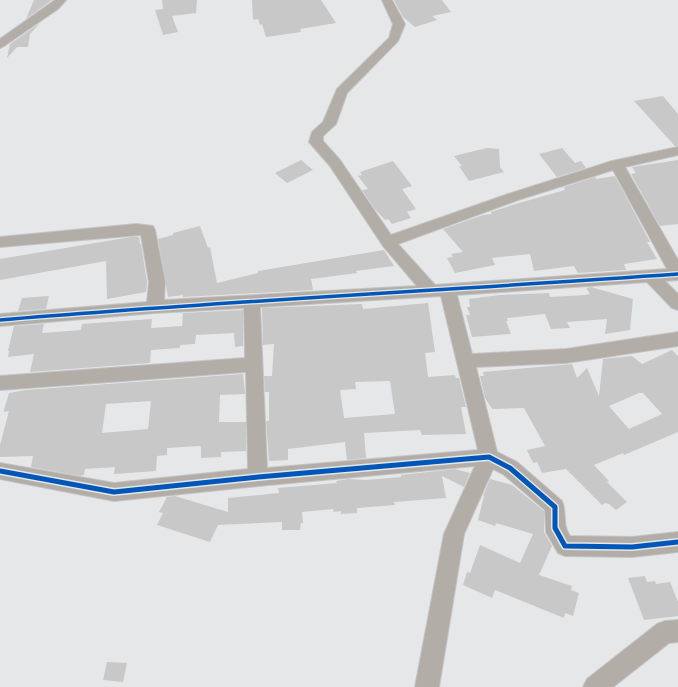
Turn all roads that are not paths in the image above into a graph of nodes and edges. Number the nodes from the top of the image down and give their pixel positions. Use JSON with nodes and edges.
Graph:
{"nodes":[{"id":1,"x":61,"y":0,"type":"edge"},
{"id":2,"x":387,"y":0,"type":"edge"},
{"id":3,"x":0,"y":44,"type":"edge"},
{"id":4,"x":678,"y":151,"type":"edge"},
{"id":5,"x":617,"y":164,"type":"junction"},
{"id":6,"x":0,"y":242,"type":"edge"},
{"id":7,"x":388,"y":242,"type":"junction"},
{"id":8,"x":678,"y":274,"type":"edge"},
{"id":9,"x":651,"y":276,"type":"junction"},
{"id":10,"x":440,"y":290,"type":"junction"},
{"id":11,"x":252,"y":302,"type":"junction"},
{"id":12,"x":678,"y":304,"type":"edge"},
{"id":13,"x":155,"y":307,"type":"junction"},
{"id":14,"x":1,"y":325,"type":"edge"},
{"id":15,"x":678,"y":338,"type":"edge"},
{"id":16,"x":465,"y":361,"type":"junction"},
{"id":17,"x":254,"y":364,"type":"junction"},
{"id":18,"x":0,"y":383,"type":"edge"},
{"id":19,"x":489,"y":457,"type":"junction"},
{"id":20,"x":0,"y":471,"type":"edge"},
{"id":21,"x":258,"y":477,"type":"junction"},
{"id":22,"x":678,"y":542,"type":"edge"},
{"id":23,"x":678,"y":631,"type":"edge"},
{"id":24,"x":428,"y":687,"type":"edge"},
{"id":25,"x":595,"y":687,"type":"edge"}],
"edges":[{"from":1,"to":3,"type":"street"},
{"from":2,"to":7,"type":"street"},
{"from":4,"to":5,"type":"street"},
{"from":5,"to":7,"type":"street"},
{"from":5,"to":8,"type":"street"},
{"from":6,"to":13,"type":"street"},
{"from":7,"to":10,"type":"street"},
{"from":8,"to":9,"type":"street"},
{"from":9,"to":10,"type":"street"},
{"from":9,"to":12,"type":"street"},
{"from":10,"to":11,"type":"street"},
{"from":10,"to":16,"type":"street"},
{"from":11,"to":13,"type":"street"},
{"from":11,"to":17,"type":"street"},
{"from":13,"to":14,"type":"street"},
{"from":15,"to":16,"type":"street"},
{"from":16,"to":19,"type":"street"},
{"from":17,"to":18,"type":"street"},
{"from":17,"to":21,"type":"street"},
{"from":19,"to":21,"type":"street"},
{"from":19,"to":22,"type":"street"},
{"from":19,"to":24,"type":"street"},
{"from":20,"to":21,"type":"street"},
{"from":23,"to":25,"type":"street"}]}
